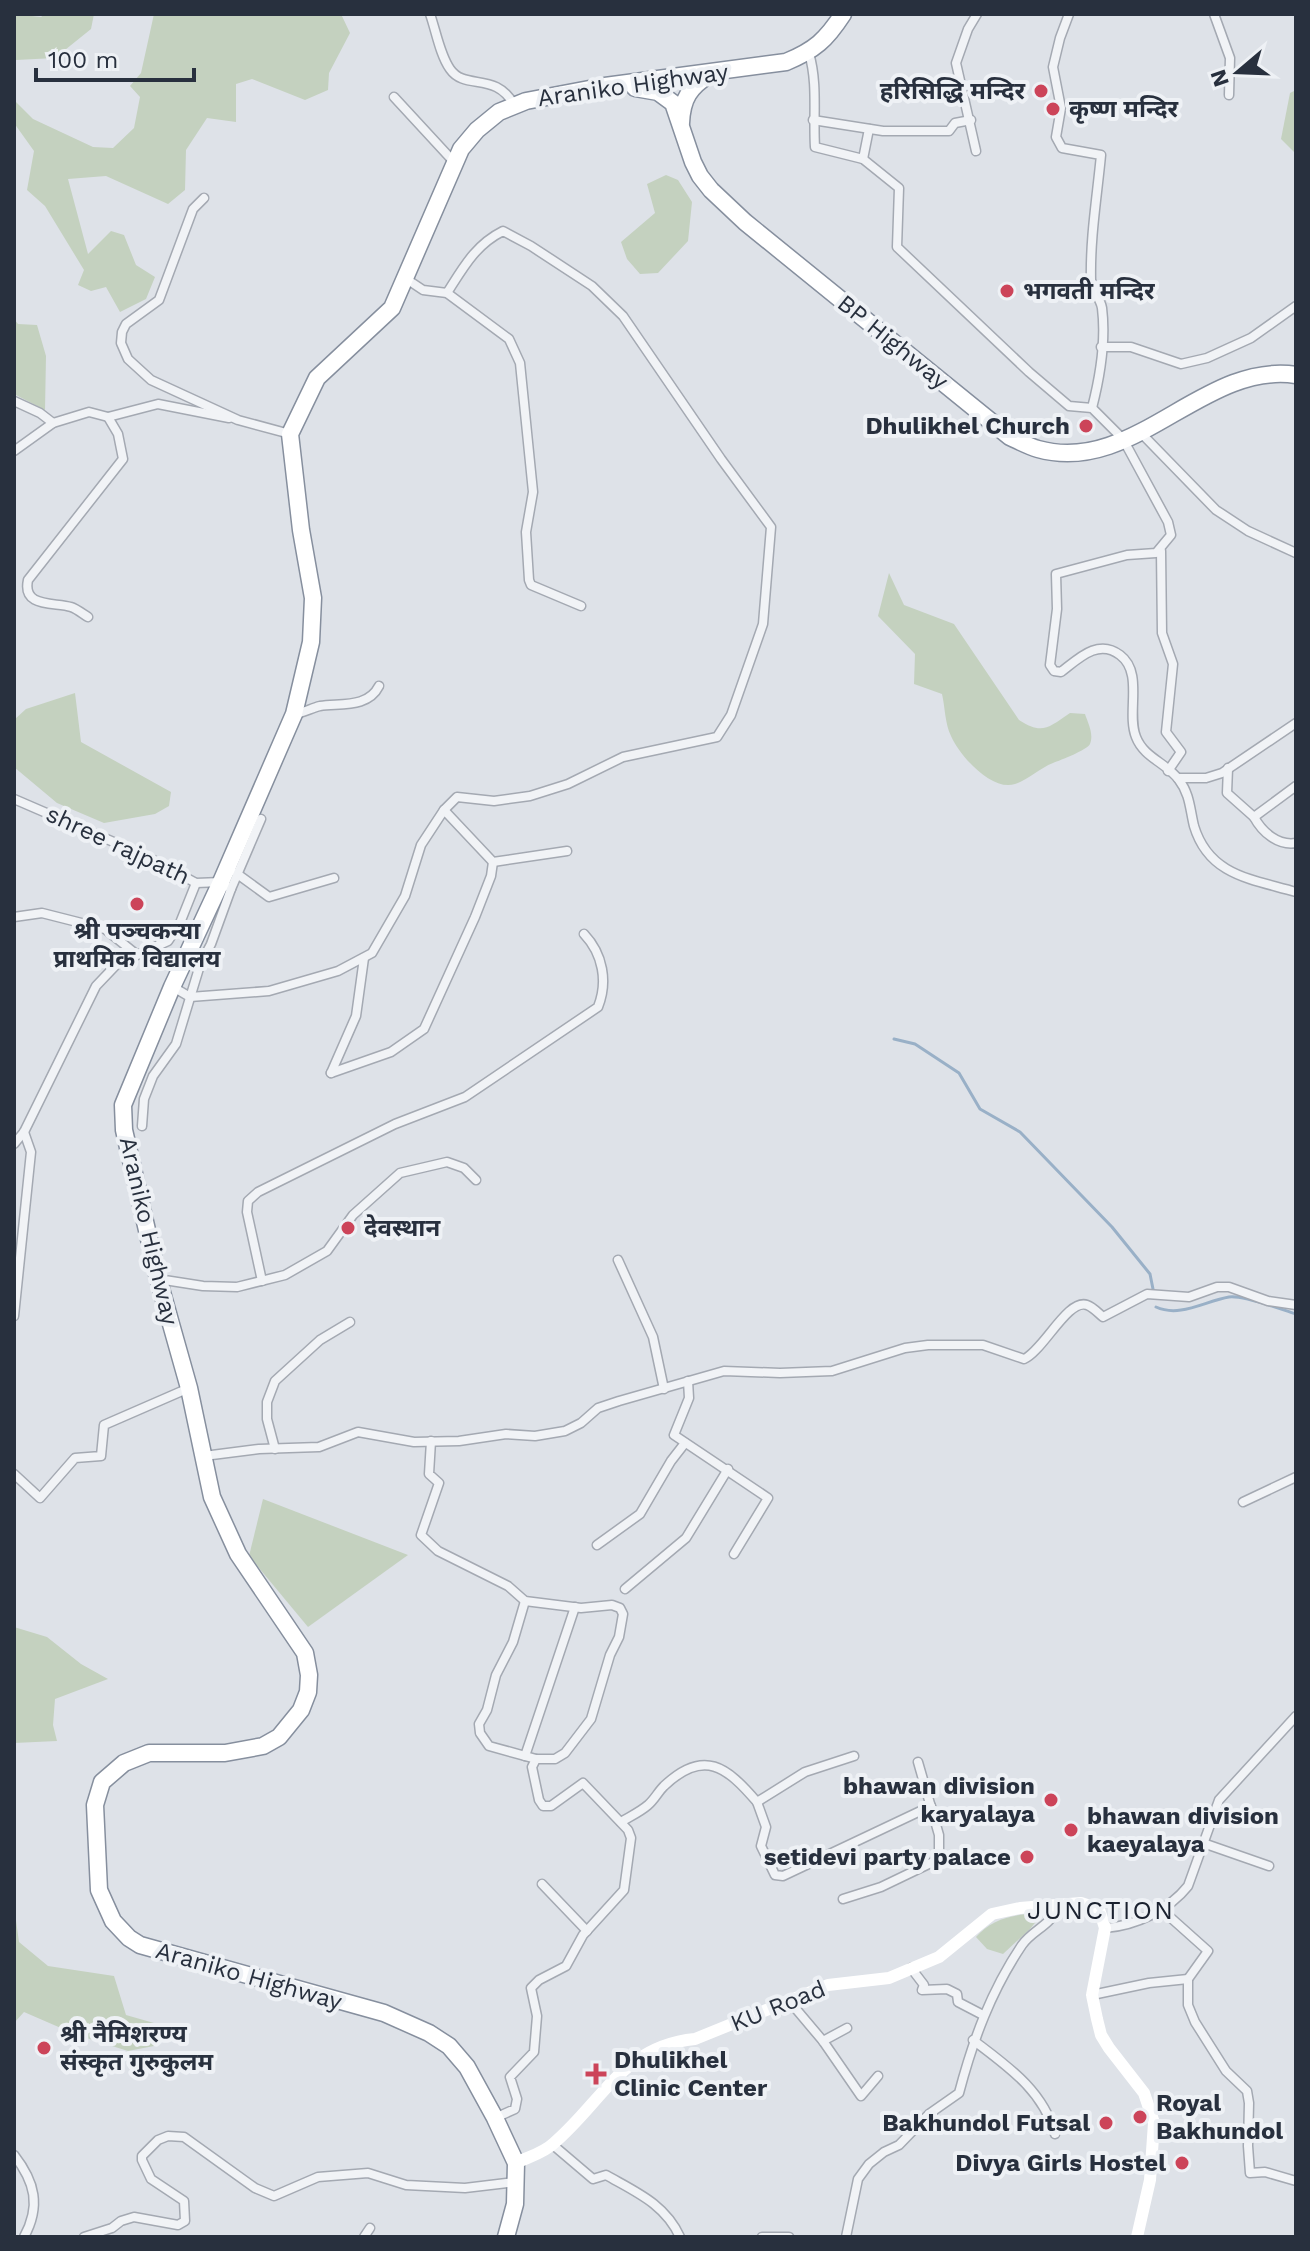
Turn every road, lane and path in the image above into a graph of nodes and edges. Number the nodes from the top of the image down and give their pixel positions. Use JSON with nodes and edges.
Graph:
{"nodes":[{"id":1,"x":430,"y":14,"type":"edge"},
{"id":2,"x":843,"y":14,"type":"edge"},
{"id":3,"x":977,"y":14,"type":"edge"},
{"id":4,"x":1069,"y":14,"type":"edge"},
{"id":5,"x":1214,"y":14,"type":"edge"},
{"id":6,"x":809,"y":53,"type":"junction"},
{"id":7,"x":711,"y":73,"type":"junction"},
{"id":8,"x":605,"y":86,"type":"junction"},
{"id":9,"x":1229,"y":95,"type":"dead end"},
{"id":10,"x":394,"y":97,"type":"dead end"},
{"id":11,"x":514,"y":105,"type":"junction"},
{"id":12,"x":813,"y":120,"type":"junction"},
{"id":13,"x":971,"y":120,"type":"junction"},
{"id":14,"x":681,"y":123,"type":"junction"},
{"id":15,"x":869,"y":129,"type":"junction"},
{"id":16,"x":976,"y":151,"type":"dead end"},
{"id":17,"x":863,"y":159,"type":"junction"},
{"id":18,"x":454,"y":162,"type":"junction"},
{"id":19,"x":204,"y":198,"type":"dead end"},
{"id":20,"x":404,"y":278,"type":"junction"},
{"id":21,"x":447,"y":293,"type":"junction"},
{"id":22,"x":1296,"y":306,"type":"edge"},
{"id":23,"x":1101,"y":347,"type":"junction"},
{"id":24,"x":1296,"y":375,"type":"edge"},
{"id":25,"x":14,"y":401,"type":"edge"},
{"id":26,"x":1092,"y":408,"type":"junction"},
{"id":27,"x":108,"y":417,"type":"junction"},
{"id":28,"x":238,"y":420,"type":"junction"},
{"id":29,"x":53,"y":423,"type":"junction"},
{"id":30,"x":1140,"y":432,"type":"junction"},
{"id":31,"x":290,"y":434,"type":"junction"},
{"id":32,"x":1123,"y":439,"type":"junction"},
{"id":33,"x":14,"y":451,"type":"edge"},
{"id":34,"x":1161,"y":551,"type":"junction"},
{"id":35,"x":1296,"y":553,"type":"edge"},
{"id":36,"x":581,"y":606,"type":"dead end"},
{"id":37,"x":88,"y":617,"type":"dead end"},
{"id":38,"x":379,"y":686,"type":"dead end"},
{"id":39,"x":294,"y":714,"type":"junction"},
{"id":40,"x":1296,"y":723,"type":"edge"},
{"id":41,"x":1228,"y":768,"type":"junction"},
{"id":42,"x":1168,"y":771,"type":"junction"},
{"id":43,"x":1178,"y":778,"type":"junction"},
{"id":44,"x":1296,"y":786,"type":"edge"},
{"id":45,"x":15,"y":799,"type":"edge"},
{"id":46,"x":444,"y":810,"type":"junction"},
{"id":47,"x":1254,"y":817,"type":"junction"},
{"id":48,"x":261,"y":819,"type":"dead end"},
{"id":49,"x":1296,"y":843,"type":"edge"},
{"id":50,"x":567,"y":851,"type":"dead end"},
{"id":51,"x":493,"y":862,"type":"junction"},
{"id":52,"x":236,"y":873,"type":"junction"},
{"id":53,"x":334,"y":878,"type":"dead end"},
{"id":54,"x":196,"y":883,"type":"junction"},
{"id":55,"x":226,"y":886,"type":"junction"},
{"id":56,"x":1296,"y":892,"type":"edge"},
{"id":57,"x":14,"y":917,"type":"edge"},
{"id":58,"x":584,"y":934,"type":"dead end"},
{"id":59,"x":136,"y":954,"type":"junction"},
{"id":60,"x":364,"y":958,"type":"junction"},
{"id":61,"x":172,"y":987,"type":"junction"},
{"id":62,"x":190,"y":997,"type":"junction"},
{"id":63,"x":142,"y":1126,"type":"dead end"},
{"id":64,"x":24,"y":1132,"type":"junction"},
{"id":65,"x":14,"y":1144,"type":"edge"},
{"id":66,"x":476,"y":1180,"type":"dead end"},
{"id":67,"x":618,"y":1260,"type":"dead end"},
{"id":68,"x":158,"y":1278,"type":"junction"},
{"id":69,"x":262,"y":1281,"type":"junction"},
{"id":70,"x":1296,"y":1305,"type":"edge"},
{"id":71,"x":14,"y":1316,"type":"edge"},
{"id":72,"x":350,"y":1322,"type":"dead end"},
{"id":73,"x":688,"y":1381,"type":"junction"},
{"id":74,"x":189,"y":1388,"type":"junction"},
{"id":75,"x":664,"y":1389,"type":"junction"},
{"id":76,"x":431,"y":1441,"type":"junction"},
{"id":77,"x":685,"y":1443,"type":"junction"},
{"id":78,"x":275,"y":1449,"type":"junction"},
{"id":79,"x":203,"y":1456,"type":"junction"},
{"id":80,"x":728,"y":1469,"type":"junction"},
{"id":81,"x":14,"y":1474,"type":"edge"},
{"id":82,"x":1296,"y":1477,"type":"edge"},
{"id":83,"x":1243,"y":1502,"type":"dead end"},
{"id":84,"x":597,"y":1545,"type":"dead end"},
{"id":85,"x":734,"y":1554,"type":"dead end"},
{"id":86,"x":625,"y":1589,"type":"dead end"},
{"id":87,"x":525,"y":1601,"type":"junction"},
{"id":88,"x":575,"y":1607,"type":"junction"},
{"id":89,"x":1296,"y":1716,"type":"edge"},
{"id":90,"x":525,"y":1756,"type":"junction"},
{"id":91,"x":854,"y":1756,"type":"dead end"},
{"id":92,"x":536,"y":1759,"type":"junction"},
{"id":93,"x":918,"y":1762,"type":"dead end"},
{"id":94,"x":757,"y":1802,"type":"junction"},
{"id":95,"x":931,"y":1806,"type":"junction"},
{"id":96,"x":621,"y":1822,"type":"junction"},
{"id":97,"x":1203,"y":1843,"type":"junction"},
{"id":98,"x":1269,"y":1866,"type":"dead end"},
{"id":99,"x":542,"y":1884,"type":"dead end"},
{"id":100,"x":843,"y":1899,"type":"dead end"},
{"id":101,"x":1058,"y":1905,"type":"junction"},
{"id":102,"x":1161,"y":1909,"type":"junction"},
{"id":103,"x":1105,"y":1928,"type":"junction"},
{"id":104,"x":587,"y":1931,"type":"junction"},
{"id":105,"x":911,"y":1968,"type":"junction"},
{"id":106,"x":1188,"y":1979,"type":"junction"},
{"id":107,"x":1092,"y":1995,"type":"junction"},
{"id":108,"x":793,"y":2000,"type":"junction"},
{"id":109,"x":983,"y":2015,"type":"junction"},
{"id":110,"x":847,"y":2028,"type":"dead end"},
{"id":111,"x":973,"y":2040,"type":"junction"},
{"id":112,"x":823,"y":2041,"type":"junction"},
{"id":113,"x":878,"y":2076,"type":"dead end"},
{"id":114,"x":495,"y":2118,"type":"junction"},
{"id":115,"x":1055,"y":2134,"type":"dead end"},
{"id":116,"x":553,"y":2145,"type":"junction"},
{"id":117,"x":14,"y":2155,"type":"edge"},
{"id":118,"x":516,"y":2163,"type":"junction"},
{"id":119,"x":1296,"y":2181,"type":"edge"},
{"id":120,"x":515,"y":2182,"type":"junction"},
{"id":121,"x":370,"y":2228,"type":"dead end"},
{"id":122,"x":24,"y":2237,"type":"edge"},
{"id":123,"x":84,"y":2237,"type":"edge"},
{"id":124,"x":364,"y":2237,"type":"edge"},
{"id":125,"x":506,"y":2237,"type":"edge"},
{"id":126,"x":680,"y":2237,"type":"edge"},
{"id":127,"x":762,"y":2237,"type":"edge"},
{"id":128,"x":789,"y":2237,"type":"edge"},
{"id":129,"x":846,"y":2237,"type":"edge"},
{"id":130,"x":1137,"y":2237,"type":"edge"}],
"edges":[{"from":1,"to":11,"type":"street"},
{"from":2,"to":6,"type":"highway","name":"Araniko Highway"},
{"from":3,"to":13,"type":"street"},
{"from":4,"to":23,"type":"street"},
{"from":5,"to":9,"type":"street"},
{"from":6,"to":7,"type":"highway","name":"Araniko Highway"},
{"from":6,"to":12,"type":"street"},
{"from":7,"to":8,"type":"highway","name":"Araniko Highway"},
{"from":7,"to":14,"type":"highway"},
{"from":8,"to":11,"type":"highway","name":"Araniko Highway"},
{"from":8,"to":14,"type":"highway","name":"BP Highway"},
{"from":10,"to":18,"type":"street"},
{"from":11,"to":18,"type":"highway","name":"Araniko Highway"},
{"from":12,"to":15,"type":"street"},
{"from":12,"to":17,"type":"street"},
{"from":13,"to":15,"type":"street"},
{"from":13,"to":16,"type":"street"},
{"from":14,"to":32,"type":"highway","name":"BP Highway"},
{"from":15,"to":17,"type":"street"},
{"from":17,"to":26,"type":"street"},
{"from":18,"to":20,"type":"highway","name":"Araniko Highway"},
{"from":19,"to":28,"type":"street"},
{"from":20,"to":21,"type":"street"},
{"from":20,"to":31,"type":"highway","name":"Araniko Highway"},
{"from":21,"to":36,"type":"street"},
{"from":21,"to":46,"type":"street"},
{"from":22,"to":23,"type":"street"},
{"from":23,"to":26,"type":"street"},
{"from":24,"to":30,"type":"highway","name":"BP Highway"},
{"from":25,"to":29,"type":"street"},
{"from":26,"to":32,"type":"street"},
{"from":27,"to":28,"type":"street"},
{"from":27,"to":29,"type":"street"},
{"from":27,"to":37,"type":"street"},
{"from":28,"to":31,"type":"street"},
{"from":29,"to":33,"type":"street"},
{"from":30,"to":32,"type":"highway","name":"BP Highway"},
{"from":30,"to":35,"type":"street"},
{"from":31,"to":39,"type":"highway","name":"Araniko Highway"},
{"from":32,"to":34,"type":"street"},
{"from":34,"to":42,"type":"street"},
{"from":34,"to":42,"type":"street"},
{"from":38,"to":39,"type":"street"},
{"from":39,"to":55,"type":"highway","name":"Araniko Highway"},
{"from":40,"to":41,"type":"street"},
{"from":41,"to":43,"type":"street"},
{"from":41,"to":47,"type":"street"},
{"from":42,"to":43,"type":"street"},
{"from":43,"to":56,"type":"street"},
{"from":44,"to":47,"type":"street"},
{"from":45,"to":54,"type":"street","name":"shree rajpath"},
{"from":46,"to":51,"type":"street"},
{"from":46,"to":60,"type":"street"},
{"from":47,"to":49,"type":"street"},
{"from":48,"to":52,"type":"street"},
{"from":50,"to":51,"type":"street"},
{"from":51,"to":60,"type":"street"},
{"from":52,"to":53,"type":"street"},
{"from":52,"to":55,"type":"street"},
{"from":54,"to":55,"type":"street","name":"shree rajpath"},
{"from":54,"to":59,"type":"street"},
{"from":55,"to":61,"type":"highway","name":"Araniko Highway"},
{"from":55,"to":62,"type":"street"},
{"from":57,"to":59,"type":"street"},
{"from":58,"to":69,"type":"street"},
{"from":59,"to":64,"type":"street"},
{"from":60,"to":62,"type":"street"},
{"from":61,"to":62,"type":"street"},
{"from":61,"to":68,"type":"highway","name":"Araniko Highway"},
{"from":62,"to":63,"type":"street"},
{"from":64,"to":65,"type":"street"},
{"from":64,"to":71,"type":"street"},
{"from":66,"to":69,"type":"street"},
{"from":67,"to":75,"type":"street"},
{"from":68,"to":69,"type":"street"},
{"from":68,"to":74,"type":"highway","name":"Araniko Highway"},
{"from":70,"to":73,"type":"street"},
{"from":72,"to":78,"type":"street"},
{"from":73,"to":75,"type":"street"},
{"from":73,"to":77,"type":"street"},
{"from":74,"to":79,"type":"highway","name":"Araniko Highway"},
{"from":74,"to":81,"type":"street"},
{"from":75,"to":76,"type":"street"},
{"from":76,"to":78,"type":"street"},
{"from":76,"to":87,"type":"street"},
{"from":77,"to":80,"type":"street"},
{"from":77,"to":84,"type":"street"},
{"from":78,"to":79,"type":"street"},
{"from":79,"to":114,"type":"highway","name":"Araniko Highway"},
{"from":80,"to":85,"type":"street"},
{"from":80,"to":86,"type":"street"},
{"from":82,"to":83,"type":"street"},
{"from":87,"to":88,"type":"street"},
{"from":87,"to":90,"type":"street"},
{"from":88,"to":90,"type":"street"},
{"from":88,"to":92,"type":"street"},
{"from":89,"to":97,"type":"street"},
{"from":90,"to":92,"type":"street"},
{"from":91,"to":94,"type":"street"},
{"from":92,"to":96,"type":"street"},
{"from":93,"to":95,"type":"street"},
{"from":94,"to":95,"type":"street"},
{"from":94,"to":96,"type":"street"},
{"from":95,"to":100,"type":"street"},
{"from":96,"to":104,"type":"street"},
{"from":97,"to":98,"type":"street"},
{"from":97,"to":102,"type":"street"},
{"from":99,"to":104,"type":"street"},
{"from":101,"to":103,"type":"street","name":"KU Road"},
{"from":101,"to":105,"type":"street","name":"KU Road"},
{"from":101,"to":109,"type":"street"},
{"from":102,"to":103,"type":"street"},
{"from":102,"to":106,"type":"street"},
{"from":103,"to":107,"type":"street"},
{"from":104,"to":114,"type":"street"},
{"from":105,"to":108,"type":"street","name":"KU Road"},
{"from":105,"to":109,"type":"street"},
{"from":106,"to":107,"type":"street"},
{"from":106,"to":119,"type":"street"},
{"from":107,"to":130,"type":"street"},
{"from":108,"to":112,"type":"street"},
{"from":108,"to":116,"type":"street","name":"KU Road"},
{"from":109,"to":111,"type":"street"},
{"from":110,"to":112,"type":"street"},
{"from":111,"to":115,"type":"street"},
{"from":111,"to":129,"type":"street"},
{"from":112,"to":113,"type":"street"},
{"from":114,"to":118,"type":"highway","name":"Araniko Highway"},
{"from":116,"to":118,"type":"street","name":"KU Road"},
{"from":116,"to":126,"type":"street"},
{"from":117,"to":122,"type":"street"},
{"from":118,"to":120,"type":"highway","name":"Araniko Highway"},
{"from":120,"to":123,"type":"street"},
{"from":120,"to":125,"type":"highway","name":"Araniko Highway"},
{"from":121,"to":124,"type":"street"},
{"from":127,"to":128,"type":"street"}]}
